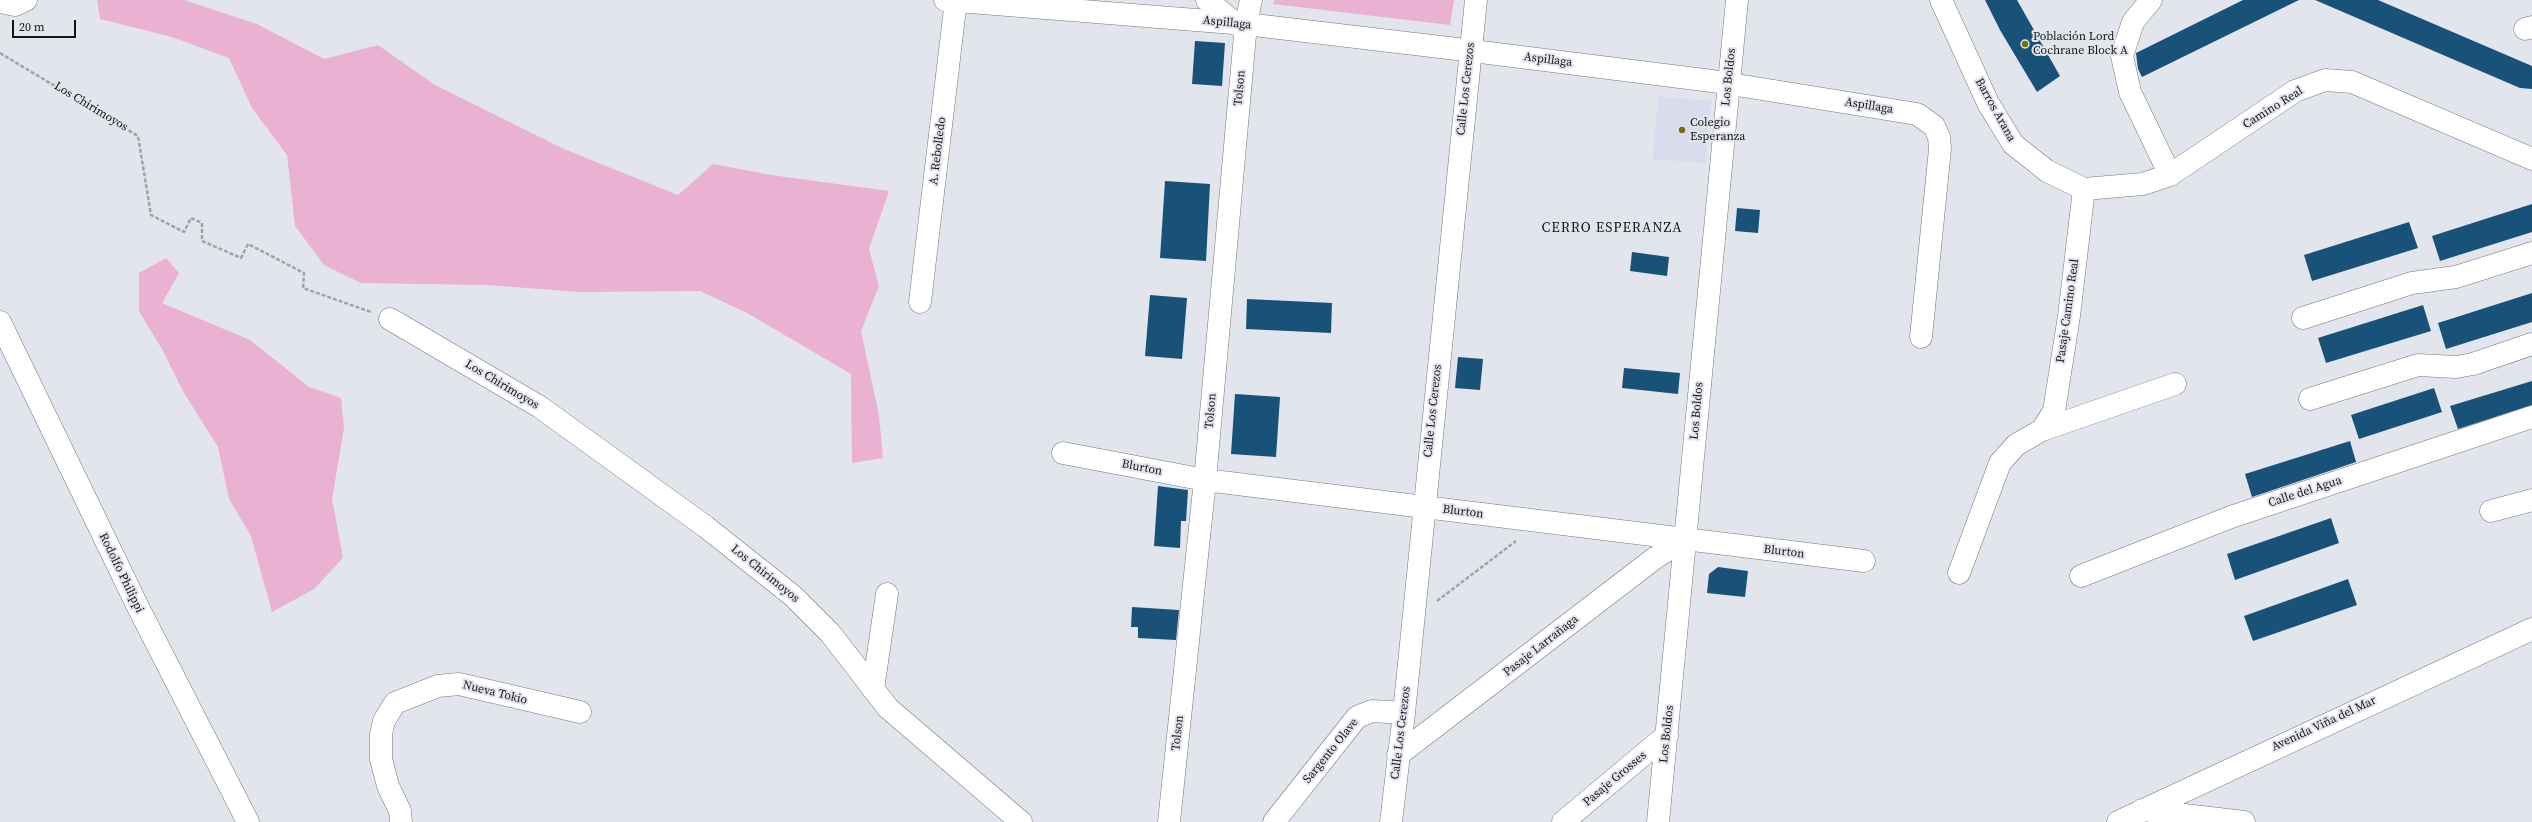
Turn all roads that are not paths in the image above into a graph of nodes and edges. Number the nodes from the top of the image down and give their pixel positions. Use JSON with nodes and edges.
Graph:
{"nodes":[{"id":1,"x":26,"y":0,"type":"edge"},
{"id":2,"x":952,"y":0,"type":"edge"},
{"id":3,"x":1207,"y":0,"type":"edge"},
{"id":4,"x":1251,"y":0,"type":"edge"},
{"id":5,"x":1476,"y":0,"type":"edge"},
{"id":6,"x":1737,"y":0,"type":"edge"},
{"id":7,"x":1941,"y":0,"type":"edge"},
{"id":8,"x":2151,"y":0,"type":"edge"},
{"id":9,"x":0,"y":2,"type":"edge"},
{"id":10,"x":1241,"y":24,"type":"junction"},
{"id":11,"x":1470,"y":51,"type":"junction"},
{"id":12,"x":1728,"y":84,"type":"junction"},
{"id":13,"x":2532,"y":159,"type":"edge"},
{"id":14,"x":2170,"y":175,"type":"junction"},
{"id":15,"x":2084,"y":189,"type":"junction"},
{"id":16,"x":2532,"y":253,"type":"edge"},
{"id":17,"x":920,"y":302,"type":"dead end"},
{"id":18,"x":2303,"y":318,"type":"dead end"},
{"id":19,"x":390,"y":319,"type":"road end"},
{"id":20,"x":0,"y":322,"type":"edge"},
{"id":21,"x":1921,"y":337,"type":"dead end"},
{"id":22,"x":2532,"y":344,"type":"edge"},
{"id":23,"x":2175,"y":384,"type":"dead end"},
{"id":24,"x":2310,"y":399,"type":"dead end"},
{"id":25,"x":2532,"y":417,"type":"edge"},
{"id":26,"x":2042,"y":430,"type":"junction"},
{"id":27,"x":1063,"y":453,"type":"dead end"},
{"id":28,"x":1205,"y":480,"type":"junction"},
{"id":29,"x":2532,"y":500,"type":"edge"},
{"id":30,"x":1423,"y":508,"type":"junction"},
{"id":31,"x":2491,"y":511,"type":"dead end"},
{"id":32,"x":1685,"y":539,"type":"junction"},
{"id":33,"x":1864,"y":562,"type":"dead end"},
{"id":34,"x":1959,"y":574,"type":"dead end"},
{"id":35,"x":2081,"y":576,"type":"dead end"},
{"id":36,"x":887,"y":594,"type":"dead end"},
{"id":37,"x":2532,"y":629,"type":"edge"},
{"id":38,"x":873,"y":689,"type":"junction"},
{"id":39,"x":580,"y":712,"type":"dead end"},
{"id":40,"x":1404,"y":713,"type":"junction"},
{"id":41,"x":1667,"y":736,"type":"junction"},
{"id":42,"x":1398,"y":755,"type":"junction"},
{"id":43,"x":2142,"y":810,"type":"junction"},
{"id":44,"x":248,"y":822,"type":"edge"},
{"id":45,"x":401,"y":822,"type":"edge"},
{"id":46,"x":1021,"y":822,"type":"edge"},
{"id":47,"x":1169,"y":822,"type":"edge"},
{"id":48,"x":1274,"y":822,"type":"edge"},
{"id":49,"x":1390,"y":822,"type":"edge"},
{"id":50,"x":1563,"y":822,"type":"edge"},
{"id":51,"x":1658,"y":822,"type":"edge"},
{"id":52,"x":2118,"y":822,"type":"edge"},
{"id":53,"x":2244,"y":822,"type":"edge"}],
"edges":[{"from":1,"to":9,"type":"street"},
{"from":2,"to":10,"type":"street","name":"Aspillaga"},
{"from":2,"to":17,"type":"street","name":"A. Rebolledo"},
{"from":3,"to":10,"type":"street"},
{"from":4,"to":10,"type":"street","name":"Tolson"},
{"from":5,"to":11,"type":"street","name":"Calle Los Cerezos"},
{"from":6,"to":12,"type":"street","name":"Los Boldos"},
{"from":7,"to":15,"type":"street","name":"Barros Arana"},
{"from":8,"to":14,"type":"street"},
{"from":10,"to":11,"type":"street","name":"Aspillaga"},
{"from":10,"to":28,"type":"street","name":"Tolson"},
{"from":11,"to":12,"type":"street","name":"Aspillaga"},
{"from":11,"to":30,"type":"street","name":"Calle Los Cerezos"},
{"from":12,"to":21,"type":"street","name":"Aspillaga"},
{"from":12,"to":32,"type":"street","name":"Los Boldos"},
{"from":13,"to":14,"type":"street","name":"Camino Real"},
{"from":14,"to":15,"type":"street","name":"Camino Real"},
{"from":15,"to":26,"type":"street","name":"Pasaje Camino Real"},
{"from":16,"to":18,"type":"street"},
{"from":19,"to":38,"type":"street","name":"Los Chirimoyos"},
{"from":20,"to":44,"type":"street","name":"Rodolfo Philippi"},
{"from":22,"to":24,"type":"street"},
{"from":23,"to":26,"type":"street","name":"Pasaje Camino Real"},
{"from":25,"to":35,"type":"street","name":"Calle del Agua"},
{"from":26,"to":34,"type":"street","name":"Pasaje Camino Real"},
{"from":27,"to":28,"type":"street","name":"Blurton"},
{"from":28,"to":30,"type":"street","name":"Blurton"},
{"from":28,"to":47,"type":"street","name":"Tolson"},
{"from":29,"to":31,"type":"street"},
{"from":30,"to":32,"type":"street","name":"Blurton"},
{"from":30,"to":40,"type":"street","name":"Calle Los Cerezos"},
{"from":32,"to":33,"type":"street","name":"Blurton"},
{"from":32,"to":41,"type":"street","name":"Los Boldos"},
{"from":32,"to":42,"type":"street","name":"Pasaje Larrañaga"},
{"from":36,"to":38,"type":"street"},
{"from":37,"to":43,"type":"street","name":"Avenida Viña del Mar"},
{"from":38,"to":46,"type":"street","name":"Los Chirimoyos"},
{"from":39,"to":45,"type":"street","name":"Nueva Tokio"},
{"from":40,"to":42,"type":"street","name":"Calle Los Cerezos"},
{"from":40,"to":48,"type":"street","name":"Sargento Olave"},
{"from":41,"to":50,"type":"street","name":"Pasaje Grosses"},
{"from":41,"to":51,"type":"street","name":"Los Boldos"},
{"from":42,"to":49,"type":"street","name":"Calle Los Cerezos"},
{"from":43,"to":52,"type":"street","name":"Avenida Viña del Mar"},
{"from":43,"to":53,"type":"street"}]}
